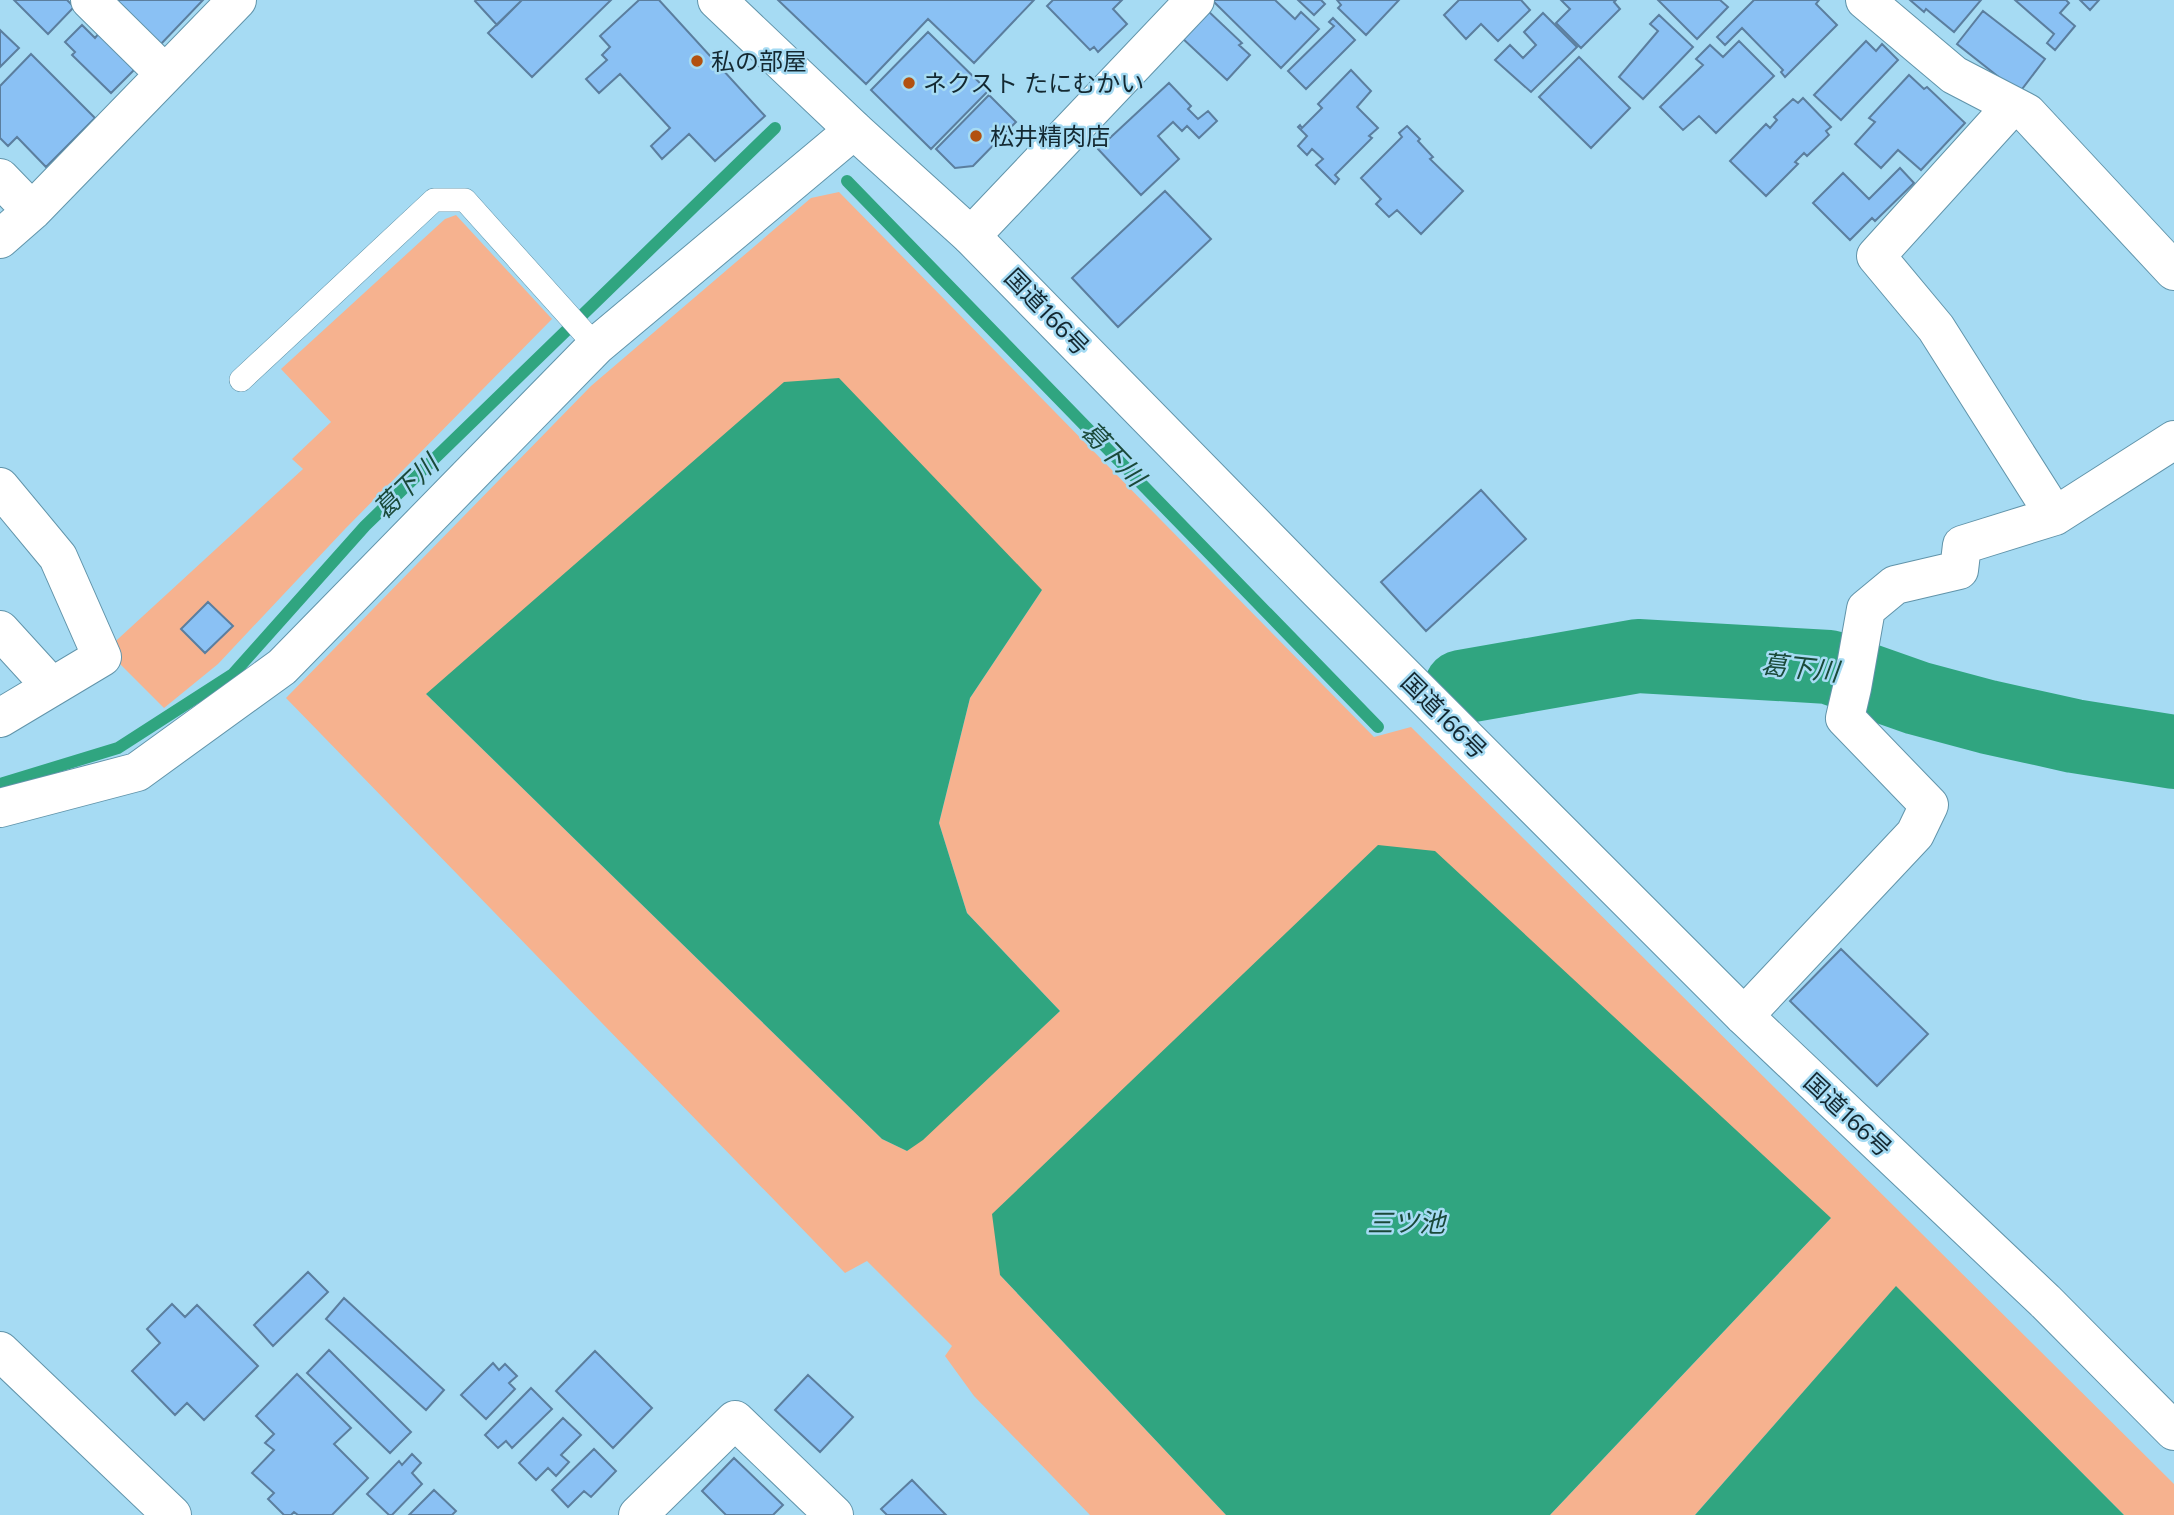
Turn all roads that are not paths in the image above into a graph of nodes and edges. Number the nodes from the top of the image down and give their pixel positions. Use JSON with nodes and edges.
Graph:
{"nodes":[{"id":1,"x":90,"y":0,"type":"edge"},
{"id":2,"x":717,"y":0,"type":"edge"},
{"id":3,"x":1195,"y":0,"type":"edge"},
{"id":4,"x":1865,"y":0,"type":"edge"},
{"id":5,"x":232,"y":2,"type":"edge"},
{"id":6,"x":165,"y":74,"type":"junction"},
{"id":7,"x":2012,"y":106,"type":"junction"},
{"id":8,"x":854,"y":130,"type":"junction"},
{"id":9,"x":0,"y":178,"type":"edge"},
{"id":10,"x":32,"y":211,"type":"junction"},
{"id":11,"x":971,"y":236,"type":"junction"},
{"id":12,"x":0,"y":239,"type":"edge"},
{"id":13,"x":2174,"y":271,"type":"edge"},
{"id":14,"x":596,"y":346,"type":"junction"},
{"id":15,"x":241,"y":380,"type":"dead end"},
{"id":16,"x":2174,"y":440,"type":"edge"},
{"id":17,"x":0,"y":487,"type":"edge"},
{"id":18,"x":2056,"y":516,"type":"junction"},
{"id":19,"x":0,"y":630,"type":"edge"},
{"id":20,"x":52,"y":687,"type":"junction"},
{"id":21,"x":0,"y":718,"type":"edge"},
{"id":22,"x":0,"y":808,"type":"edge"},
{"id":23,"x":1744,"y":1016,"type":"junction"},
{"id":24,"x":0,"y":1351,"type":"edge"},
{"id":25,"x":2174,"y":1430,"type":"edge"},
{"id":26,"x":172,"y":1515,"type":"edge"},
{"id":27,"x":638,"y":1515,"type":"edge"},
{"id":28,"x":834,"y":1515,"type":"edge"}],
"edges":[{"from":1,"to":6,"type":"main road"},
{"from":2,"to":8,"type":"main road","name":"国道166号"},
{"from":3,"to":11,"type":"main road"},
{"from":4,"to":7,"type":"main road"},
{"from":5,"to":6,"type":"main road"},
{"from":6,"to":10,"type":"main road"},
{"from":7,"to":13,"type":"main road"},
{"from":7,"to":18,"type":"main road"},
{"from":8,"to":11,"type":"main road","name":"国道166号"},
{"from":8,"to":14,"type":"main road"},
{"from":9,"to":10,"type":"main road"},
{"from":10,"to":12,"type":"main road"},
{"from":11,"to":23,"type":"main road","name":"国道166号"},
{"from":14,"to":15,"type":"lane"},
{"from":14,"to":22,"type":"main road"},
{"from":16,"to":18,"type":"main road"},
{"from":17,"to":20,"type":"main road"},
{"from":18,"to":23,"type":"main road"},
{"from":19,"to":20,"type":"main road"},
{"from":20,"to":21,"type":"main road"},
{"from":23,"to":25,"type":"main road","name":"国道166号"},
{"from":24,"to":26,"type":"main road"},
{"from":27,"to":28,"type":"main road"}]}
